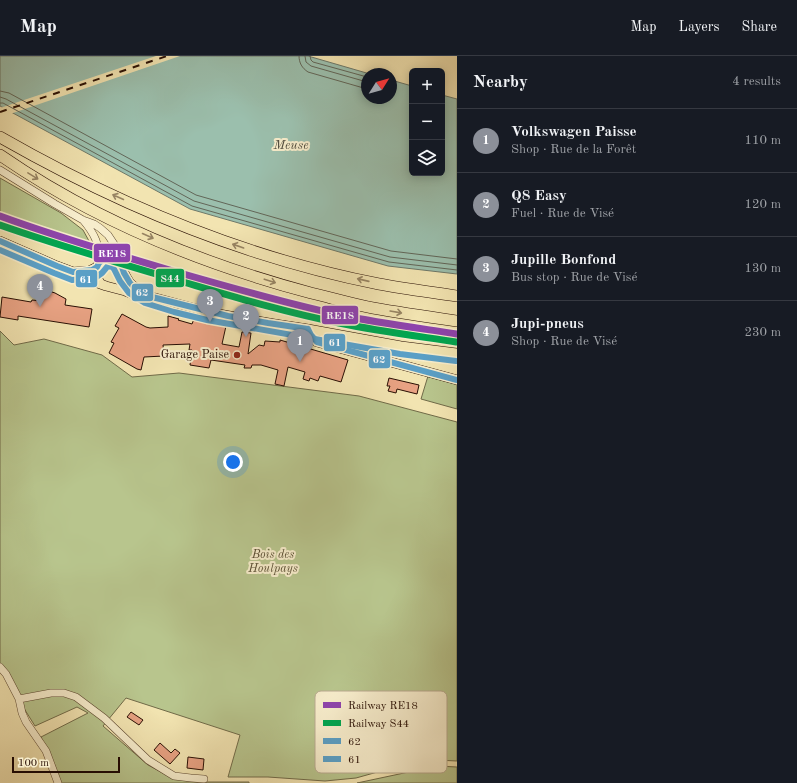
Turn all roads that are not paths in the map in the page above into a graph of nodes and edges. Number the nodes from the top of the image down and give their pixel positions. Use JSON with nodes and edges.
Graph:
{"nodes":[{"id":1,"x":0,"y":137,"type":"edge"},
{"id":2,"x":0,"y":155,"type":"edge"},
{"id":3,"x":0,"y":170,"type":"edge"},
{"id":4,"x":83,"y":220,"type":"junction"},
{"id":5,"x":0,"y":241,"type":"edge"},
{"id":6,"x":100,"y":262,"type":"junction"},
{"id":7,"x":123,"y":268,"type":"junction"},
{"id":8,"x":73,"y":272,"type":"junction"},
{"id":9,"x":106,"y":285,"type":"junction"},
{"id":10,"x":148,"y":296,"type":"junction"},
{"id":11,"x":457,"y":296,"type":"edge"},
{"id":12,"x":457,"y":321,"type":"edge"},
{"id":13,"x":308,"y":329,"type":"junction"},
{"id":14,"x":457,"y":353,"type":"edge"},
{"id":15,"x":457,"y":380,"type":"edge"},
{"id":16,"x":0,"y":667,"type":"edge"},
{"id":17,"x":18,"y":699,"type":"junction"},
{"id":18,"x":204,"y":779,"type":"dead end"},
{"id":19,"x":58,"y":783,"type":"edge"}],
"edges":[{"from":11,"to":1,"type":"highway","one_way":true},
{"from":2,"to":12,"type":"highway","one_way":true},
{"from":3,"to":4,"type":"street"},
{"from":4,"to":6,"type":"street"},
{"from":4,"to":7,"type":"street"},
{"from":5,"to":8,"type":"main road"},
{"from":6,"to":7,"type":"main road"},
{"from":6,"to":8,"type":"main road"},
{"from":6,"to":9,"type":"main road"},
{"from":7,"to":9,"type":"main road"},
{"from":7,"to":10,"type":"main road"},
{"from":8,"to":9,"type":"main road"},
{"from":9,"to":10,"type":"main road"},
{"from":10,"to":13,"type":"main road"},
{"from":13,"to":14,"type":"main road"},
{"from":13,"to":15,"type":"main road"},
{"from":16,"to":17,"type":"street"},
{"from":17,"to":18,"type":"street"},
{"from":17,"to":19,"type":"street"}]}
